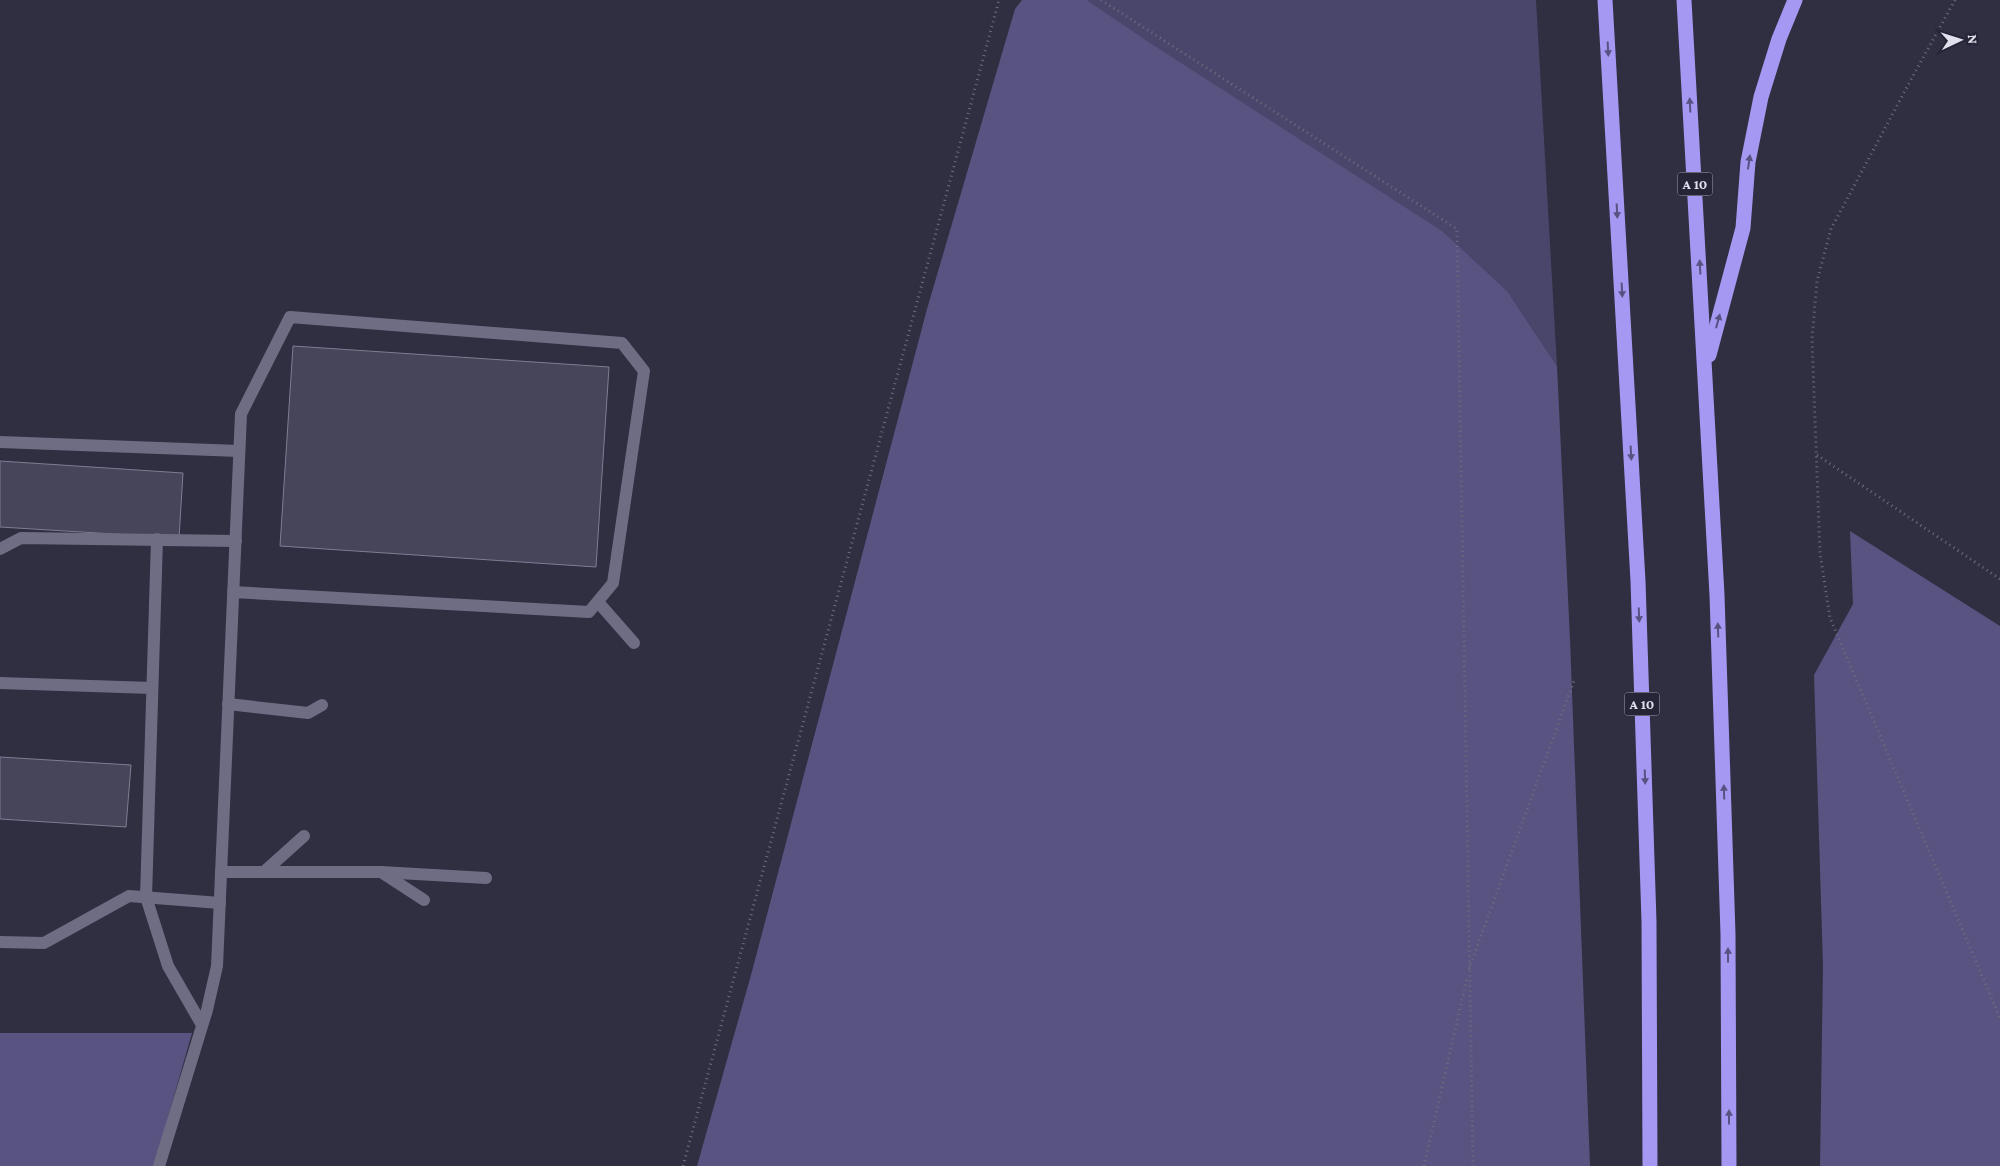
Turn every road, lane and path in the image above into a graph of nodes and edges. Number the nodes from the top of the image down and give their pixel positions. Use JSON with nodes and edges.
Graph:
{"nodes":[{"id":1,"x":999,"y":0,"type":"edge"},
{"id":2,"x":1101,"y":0,"type":"edge"},
{"id":3,"x":1605,"y":0,"type":"edge"},
{"id":4,"x":1684,"y":0,"type":"edge"},
{"id":5,"x":1795,"y":0,"type":"edge"},
{"id":6,"x":1955,"y":0,"type":"edge"},
{"id":7,"x":1705,"y":368,"type":"junction"},
{"id":8,"x":0,"y":442,"type":"edge"},
{"id":9,"x":239,"y":451,"type":"junction"},
{"id":10,"x":1817,"y":455,"type":"junction"},
{"id":11,"x":157,"y":539,"type":"junction"},
{"id":12,"x":236,"y":541,"type":"junction"},
{"id":13,"x":0,"y":548,"type":"edge"},
{"id":14,"x":2000,"y":578,"type":"edge"},
{"id":15,"x":233,"y":592,"type":"junction"},
{"id":16,"x":598,"y":602,"type":"junction"},
{"id":17,"x":634,"y":643,"type":"dead end"},
{"id":18,"x":1575,"y":678,"type":"dead end"},
{"id":19,"x":0,"y":683,"type":"edge"},
{"id":20,"x":152,"y":688,"type":"junction"},
{"id":21,"x":228,"y":704,"type":"junction"},
{"id":22,"x":322,"y":705,"type":"dead end"},
{"id":23,"x":304,"y":836,"type":"dead end"},
{"id":24,"x":304,"y":870,"type":"junction"},
{"id":25,"x":266,"y":871,"type":"junction"},
{"id":26,"x":221,"y":872,"type":"junction"},
{"id":27,"x":382,"y":872,"type":"junction"},
{"id":28,"x":486,"y":878,"type":"dead end"},
{"id":29,"x":313,"y":881,"type":"dead end"},
{"id":30,"x":146,"y":898,"type":"junction"},
{"id":31,"x":424,"y":900,"type":"dead end"},
{"id":32,"x":220,"y":903,"type":"junction"},
{"id":33,"x":0,"y":942,"type":"edge"},
{"id":34,"x":1468,"y":972,"type":"junction"},
{"id":35,"x":2000,"y":1018,"type":"edge"},
{"id":36,"x":202,"y":1025,"type":"junction"},
{"id":37,"x":159,"y":1166,"type":"edge"},
{"id":38,"x":683,"y":1166,"type":"edge"},
{"id":39,"x":1424,"y":1166,"type":"edge"},
{"id":40,"x":1473,"y":1166,"type":"edge"},
{"id":41,"x":1650,"y":1166,"type":"edge"},
{"id":42,"x":1729,"y":1166,"type":"edge"}],
"edges":[{"from":1,"to":38,"type":"path"},
{"from":2,"to":34,"type":"path"},
{"from":3,"to":41,"type":"highway","number":"A 10","one_way":true},
{"from":7,"to":4,"type":"highway","number":"A 10","one_way":true},
{"from":7,"to":5,"type":"highway","one_way":true},
{"from":6,"to":10,"type":"path"},
{"from":42,"to":7,"type":"highway","number":"A 10","one_way":true},
{"from":8,"to":9,"type":"lane"},
{"from":9,"to":12,"type":"lane"},
{"from":9,"to":16,"type":"lane"},
{"from":10,"to":14,"type":"path"},
{"from":10,"to":35,"type":"path"},
{"from":11,"to":12,"type":"lane"},
{"from":11,"to":13,"type":"lane"},
{"from":11,"to":20,"type":"lane"},
{"from":12,"to":15,"type":"lane"},
{"from":15,"to":16,"type":"lane"},
{"from":15,"to":21,"type":"lane"},
{"from":16,"to":17,"type":"lane"},
{"from":18,"to":34,"type":"path"},
{"from":19,"to":20,"type":"lane"},
{"from":20,"to":30,"type":"lane"},
{"from":21,"to":22,"type":"lane"},
{"from":21,"to":26,"type":"lane"},
{"from":23,"to":25,"type":"lane"},
{"from":24,"to":25,"type":"lane"},
{"from":24,"to":27,"type":"lane"},
{"from":24,"to":29,"type":"lane"},
{"from":25,"to":26,"type":"lane"},
{"from":26,"to":32,"type":"lane"},
{"from":27,"to":28,"type":"lane"},
{"from":27,"to":31,"type":"lane"},
{"from":30,"to":32,"type":"lane"},
{"from":30,"to":33,"type":"lane"},
{"from":30,"to":36,"type":"lane"},
{"from":32,"to":36,"type":"lane"},
{"from":34,"to":39,"type":"path"},
{"from":34,"to":40,"type":"path"},
{"from":36,"to":37,"type":"lane"}]}
